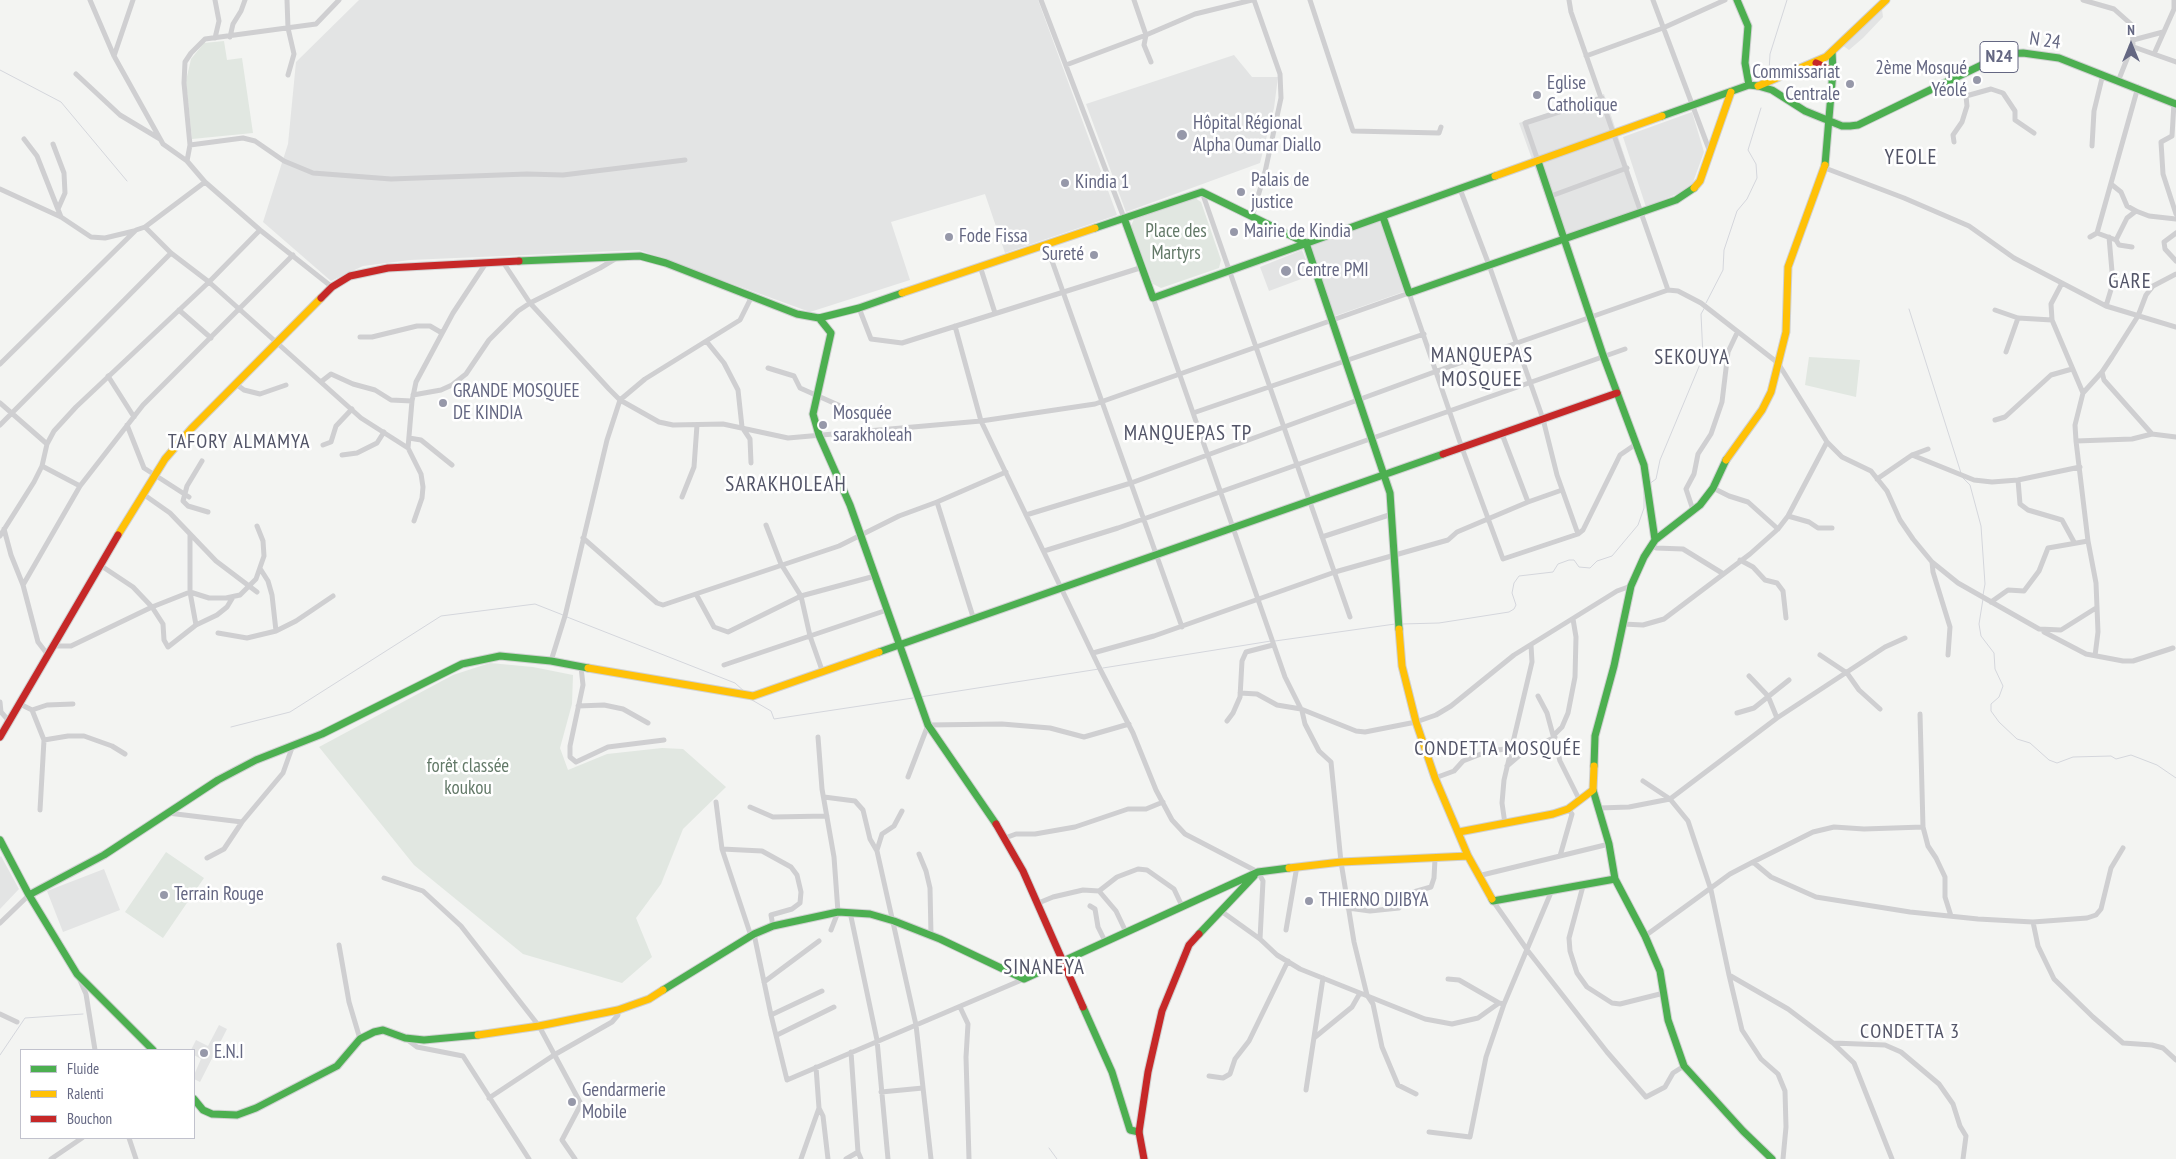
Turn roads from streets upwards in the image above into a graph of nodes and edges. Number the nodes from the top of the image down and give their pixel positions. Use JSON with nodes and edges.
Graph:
{"nodes":[{"id":1,"x":90,"y":0,"type":"edge"},
{"id":2,"x":133,"y":0,"type":"edge"},
{"id":3,"x":215,"y":0,"type":"edge"},
{"id":4,"x":245,"y":0,"type":"edge"},
{"id":5,"x":286,"y":0,"type":"edge"},
{"id":6,"x":339,"y":0,"type":"edge"},
{"id":7,"x":1041,"y":0,"type":"edge"},
{"id":8,"x":1134,"y":0,"type":"edge"},
{"id":9,"x":1253,"y":0,"type":"edge"},
{"id":10,"x":1310,"y":0,"type":"edge"},
{"id":11,"x":1569,"y":0,"type":"edge"},
{"id":12,"x":1653,"y":0,"type":"edge"},
{"id":13,"x":1725,"y":0,"type":"edge"},
{"id":14,"x":1737,"y":0,"type":"edge"},
{"id":15,"x":1886,"y":0,"type":"edge"},
{"id":16,"x":2083,"y":0,"type":"edge"},
{"id":17,"x":2174,"y":0,"type":"edge"},
{"id":18,"x":288,"y":28,"type":"junction"},
{"id":19,"x":1664,"y":28,"type":"junction"},
{"id":20,"x":2162,"y":32,"type":"junction"},
{"id":21,"x":1146,"y":35,"type":"junction"},
{"id":22,"x":230,"y":37,"type":"junction"},
{"id":23,"x":215,"y":38,"type":"junction"},
{"id":24,"x":2133,"y":40,"type":"junction"},
{"id":25,"x":2131,"y":46,"type":"junction"},
{"id":26,"x":1829,"y":54,"type":"junction"},
{"id":27,"x":2154,"y":54,"type":"junction"},
{"id":28,"x":114,"y":56,"type":"junction"},
{"id":29,"x":1586,"y":56,"type":"junction"},
{"id":30,"x":1151,"y":62,"type":"dead end"},
{"id":31,"x":2176,"y":62,"type":"edge"},
{"id":32,"x":1816,"y":63,"type":"junction"},
{"id":33,"x":1066,"y":65,"type":"junction"},
{"id":34,"x":1833,"y":71,"type":"junction"},
{"id":35,"x":76,"y":74,"type":"dead end"},
{"id":36,"x":2103,"y":74,"type":"junction"},
{"id":37,"x":288,"y":75,"type":"dead end"},
{"id":38,"x":2119,"y":79,"type":"junction"},
{"id":39,"x":1953,"y":80,"type":"junction"},
{"id":40,"x":1749,"y":85,"type":"junction"},
{"id":41,"x":1758,"y":86,"type":"junction"},
{"id":42,"x":2138,"y":87,"type":"junction"},
{"id":43,"x":1731,"y":92,"type":"junction"},
{"id":44,"x":1966,"y":96,"type":"junction"},
{"id":45,"x":1602,"y":98,"type":"junction"},
{"id":46,"x":2175,"y":103,"type":"edge"},
{"id":47,"x":1692,"y":106,"type":"junction"},
{"id":48,"x":1828,"y":121,"type":"junction"},
{"id":49,"x":1441,"y":127,"type":"dead end"},
{"id":50,"x":1615,"y":133,"type":"junction"},
{"id":51,"x":2034,"y":133,"type":"dead end"},
{"id":52,"x":24,"y":139,"type":"dead end"},
{"id":53,"x":160,"y":139,"type":"junction"},
{"id":54,"x":1954,"y":142,"type":"dead end"},
{"id":55,"x":53,"y":144,"type":"dead end"},
{"id":56,"x":190,"y":145,"type":"junction"},
{"id":57,"x":2092,"y":146,"type":"dead end"},
{"id":58,"x":1710,"y":152,"type":"junction"},
{"id":59,"x":685,"y":160,"type":"dead end"},
{"id":60,"x":187,"y":161,"type":"junction"},
{"id":61,"x":1538,"y":161,"type":"junction"},
{"id":62,"x":1627,"y":168,"type":"junction"},
{"id":63,"x":1825,"y":168,"type":"junction"},
{"id":64,"x":205,"y":182,"type":"junction"},
{"id":65,"x":2112,"y":184,"type":"junction"},
{"id":66,"x":0,"y":189,"type":"edge"},
{"id":67,"x":1460,"y":189,"type":"junction"},
{"id":68,"x":1202,"y":192,"type":"junction"},
{"id":69,"x":1551,"y":196,"type":"junction"},
{"id":70,"x":58,"y":209,"type":"junction"},
{"id":71,"x":2136,"y":210,"type":"junction"},
{"id":72,"x":1641,"y":212,"type":"junction"},
{"id":73,"x":2176,"y":214,"type":"edge"},
{"id":74,"x":61,"y":217,"type":"junction"},
{"id":75,"x":1252,"y":217,"type":"junction"},
{"id":76,"x":1383,"y":217,"type":"junction"},
{"id":77,"x":1124,"y":218,"type":"junction"},
{"id":78,"x":2176,"y":219,"type":"edge"},
{"id":79,"x":145,"y":226,"type":"junction"},
{"id":80,"x":136,"y":230,"type":"junction"},
{"id":81,"x":260,"y":230,"type":"junction"},
{"id":82,"x":2097,"y":233,"type":"junction"},
{"id":83,"x":2176,"y":233,"type":"edge"},
{"id":84,"x":2090,"y":237,"type":"dead end"},
{"id":85,"x":2109,"y":237,"type":"junction"},
{"id":86,"x":1565,"y":238,"type":"junction"},
{"id":87,"x":2116,"y":240,"type":"junction"},
{"id":88,"x":1306,"y":243,"type":"junction"},
{"id":89,"x":1046,"y":244,"type":"junction"},
{"id":90,"x":2132,"y":247,"type":"dead end"},
{"id":91,"x":171,"y":253,"type":"junction"},
{"id":92,"x":293,"y":255,"type":"junction"},
{"id":93,"x":621,"y":255,"type":"junction"},
{"id":94,"x":2176,"y":261,"type":"edge"},
{"id":95,"x":503,"y":262,"type":"junction"},
{"id":96,"x":486,"y":263,"type":"junction"},
{"id":97,"x":1489,"y":265,"type":"junction"},
{"id":98,"x":980,"y":266,"type":"junction"},
{"id":99,"x":1142,"y":267,"type":"junction"},
{"id":100,"x":1230,"y":270,"type":"junction"},
{"id":101,"x":2176,"y":274,"type":"edge"},
{"id":102,"x":209,"y":282,"type":"junction"},
{"id":103,"x":2062,"y":283,"type":"junction"},
{"id":104,"x":332,"y":287,"type":"junction"},
{"id":105,"x":1668,"y":290,"type":"junction"},
{"id":106,"x":1064,"y":293,"type":"junction"},
{"id":107,"x":1409,"y":293,"type":"junction"},
{"id":108,"x":751,"y":298,"type":"junction"},
{"id":109,"x":1153,"y":298,"type":"junction"},
{"id":110,"x":530,"y":302,"type":"junction"},
{"id":111,"x":2106,"y":306,"type":"junction"},
{"id":112,"x":859,"y":308,"type":"junction"},
{"id":113,"x":179,"y":310,"type":"junction"},
{"id":114,"x":240,"y":310,"type":"junction"},
{"id":115,"x":1995,"y":310,"type":"dead end"},
{"id":116,"x":995,"y":313,"type":"junction"},
{"id":117,"x":1590,"y":316,"type":"junction"},
{"id":118,"x":2138,"y":316,"type":"junction"},
{"id":119,"x":819,"y":318,"type":"junction"},
{"id":120,"x":2018,"y":318,"type":"junction"},
{"id":121,"x":2052,"y":320,"type":"junction"},
{"id":122,"x":1331,"y":322,"type":"junction"},
{"id":123,"x":955,"y":326,"type":"junction"},
{"id":124,"x":2176,"y":327,"type":"edge"},
{"id":125,"x":442,"y":333,"type":"junction"},
{"id":126,"x":1737,"y":333,"type":"junction"},
{"id":127,"x":1424,"y":334,"type":"junction"},
{"id":128,"x":360,"y":337,"type":"dead end"},
{"id":129,"x":211,"y":338,"type":"junction"},
{"id":130,"x":277,"y":342,"type":"junction"},
{"id":131,"x":707,"y":342,"type":"junction"},
{"id":132,"x":1514,"y":343,"type":"junction"},
{"id":133,"x":1257,"y":348,"type":"junction"},
{"id":134,"x":1625,"y":349,"type":"dead end"},
{"id":135,"x":2006,"y":352,"type":"dead end"},
{"id":136,"x":1603,"y":355,"type":"junction"},
{"id":137,"x":1345,"y":361,"type":"junction"},
{"id":138,"x":1778,"y":363,"type":"junction"},
{"id":139,"x":0,"y":364,"type":"edge"},
{"id":140,"x":768,"y":368,"type":"dead end"},
{"id":141,"x":2072,"y":369,"type":"junction"},
{"id":142,"x":1436,"y":371,"type":"junction"},
{"id":143,"x":2102,"y":372,"type":"junction"},
{"id":144,"x":108,"y":376,"type":"junction"},
{"id":145,"x":1180,"y":376,"type":"junction"},
{"id":146,"x":322,"y":381,"type":"junction"},
{"id":147,"x":1528,"y":382,"type":"junction"},
{"id":148,"x":236,"y":384,"type":"junction"},
{"id":149,"x":286,"y":385,"type":"dead end"},
{"id":150,"x":1270,"y":387,"type":"junction"},
{"id":151,"x":2083,"y":392,"type":"junction"},
{"id":152,"x":1617,"y":393,"type":"junction"},
{"id":153,"x":818,"y":397,"type":"junction"},
{"id":154,"x":412,"y":398,"type":"junction"},
{"id":155,"x":1359,"y":399,"type":"junction"},
{"id":156,"x":620,"y":400,"type":"junction"},
{"id":157,"x":1102,"y":402,"type":"junction"},
{"id":158,"x":0,"y":404,"type":"edge"},
{"id":159,"x":845,"y":408,"type":"dead end"},
{"id":160,"x":352,"y":409,"type":"junction"},
{"id":161,"x":1450,"y":410,"type":"junction"},
{"id":162,"x":1193,"y":413,"type":"junction"},
{"id":163,"x":12,"y":414,"type":"junction"},
{"id":164,"x":134,"y":417,"type":"junction"},
{"id":165,"x":1542,"y":419,"type":"junction"},
{"id":166,"x":1995,"y":420,"type":"dead end"},
{"id":167,"x":981,"y":421,"type":"junction"},
{"id":168,"x":0,"y":425,"type":"edge"},
{"id":169,"x":127,"y":425,"type":"junction"},
{"id":170,"x":697,"y":425,"type":"junction"},
{"id":171,"x":742,"y":427,"type":"junction"},
{"id":172,"x":1284,"y":427,"type":"junction"},
{"id":173,"x":384,"y":432,"type":"junction"},
{"id":174,"x":1502,"y":434,"type":"junction"},
{"id":175,"x":2152,"y":434,"type":"junction"},
{"id":176,"x":819,"y":435,"type":"junction"},
{"id":177,"x":1371,"y":437,"type":"junction"},
{"id":178,"x":2176,"y":437,"type":"edge"},
{"id":179,"x":409,"y":438,"type":"junction"},
{"id":180,"x":2076,"y":441,"type":"junction"},
{"id":181,"x":1827,"y":442,"type":"junction"},
{"id":182,"x":47,"y":444,"type":"junction"},
{"id":183,"x":1636,"y":444,"type":"junction"},
{"id":184,"x":323,"y":445,"type":"dead end"},
{"id":185,"x":408,"y":448,"type":"junction"},
{"id":186,"x":1462,"y":448,"type":"junction"},
{"id":187,"x":1928,"y":449,"type":"dead end"},
{"id":188,"x":342,"y":455,"type":"dead end"},
{"id":189,"x":1208,"y":455,"type":"junction"},
{"id":190,"x":1912,"y":455,"type":"junction"},
{"id":191,"x":202,"y":461,"type":"dead end"},
{"id":192,"x":751,"y":463,"type":"dead end"},
{"id":193,"x":1297,"y":463,"type":"junction"},
{"id":194,"x":452,"y":465,"type":"dead end"},
{"id":195,"x":42,"y":466,"type":"junction"},
{"id":196,"x":2080,"y":467,"type":"junction"},
{"id":197,"x":1006,"y":472,"type":"junction"},
{"id":198,"x":1385,"y":475,"type":"junction"},
{"id":199,"x":154,"y":477,"type":"junction"},
{"id":200,"x":1877,"y":479,"type":"junction"},
{"id":201,"x":2018,"y":480,"type":"junction"},
{"id":202,"x":1131,"y":483,"type":"junction"},
{"id":203,"x":80,"y":486,"type":"junction"},
{"id":204,"x":1713,"y":488,"type":"junction"},
{"id":205,"x":1562,"y":490,"type":"junction"},
{"id":206,"x":1220,"y":491,"type":"junction"},
{"id":207,"x":143,"y":494,"type":"junction"},
{"id":208,"x":183,"y":494,"type":"junction"},
{"id":209,"x":189,"y":497,"type":"dead end"},
{"id":210,"x":682,"y":497,"type":"dead end"},
{"id":211,"x":1310,"y":501,"type":"junction"},
{"id":212,"x":937,"y":502,"type":"junction"},
{"id":213,"x":1528,"y":502,"type":"junction"},
{"id":214,"x":1693,"y":510,"type":"junction"},
{"id":215,"x":208,"y":512,"type":"dead end"},
{"id":216,"x":1392,"y":514,"type":"junction"},
{"id":217,"x":1026,"y":516,"type":"junction"},
{"id":218,"x":1788,"y":516,"type":"junction"},
{"id":219,"x":1143,"y":518,"type":"junction"},
{"id":220,"x":1488,"y":518,"type":"junction"},
{"id":221,"x":414,"y":521,"type":"dead end"},
{"id":222,"x":766,"y":525,"type":"dead end"},
{"id":223,"x":257,"y":526,"type":"dead end"},
{"id":224,"x":1232,"y":528,"type":"junction"},
{"id":225,"x":1832,"y":528,"type":"dead end"},
{"id":226,"x":4,"y":529,"type":"junction"},
{"id":227,"x":1778,"y":529,"type":"junction"},
{"id":228,"x":190,"y":534,"type":"junction"},
{"id":229,"x":1578,"y":534,"type":"junction"},
{"id":230,"x":861,"y":535,"type":"junction"},
{"id":231,"x":0,"y":536,"type":"edge"},
{"id":232,"x":1322,"y":537,"type":"junction"},
{"id":233,"x":583,"y":538,"type":"junction"},
{"id":234,"x":2088,"y":541,"type":"junction"},
{"id":235,"x":2074,"y":542,"type":"junction"},
{"id":236,"x":1653,"y":543,"type":"junction"},
{"id":237,"x":1044,"y":551,"type":"junction"},
{"id":238,"x":1395,"y":554,"type":"junction"},
{"id":239,"x":1157,"y":555,"type":"junction"},
{"id":240,"x":1740,"y":560,"type":"junction"},
{"id":241,"x":1932,"y":562,"type":"junction"},
{"id":242,"x":781,"y":564,"type":"junction"},
{"id":243,"x":100,"y":566,"type":"junction"},
{"id":244,"x":261,"y":570,"type":"junction"},
{"id":245,"x":1334,"y":572,"type":"junction"},
{"id":246,"x":1722,"y":573,"type":"junction"},
{"id":247,"x":875,"y":576,"type":"junction"},
{"id":248,"x":23,"y":585,"type":"junction"},
{"id":249,"x":251,"y":585,"type":"junction"},
{"id":250,"x":1631,"y":586,"type":"junction"},
{"id":251,"x":1062,"y":588,"type":"junction"},
{"id":252,"x":190,"y":592,"type":"junction"},
{"id":253,"x":257,"y":592,"type":"dead end"},
{"id":254,"x":696,"y":594,"type":"junction"},
{"id":255,"x":333,"y":596,"type":"dead end"},
{"id":256,"x":800,"y":596,"type":"junction"},
{"id":257,"x":233,"y":597,"type":"junction"},
{"id":258,"x":1256,"y":599,"type":"junction"},
{"id":259,"x":1991,"y":602,"type":"junction"},
{"id":260,"x":152,"y":607,"type":"junction"},
{"id":261,"x":2096,"y":608,"type":"junction"},
{"id":262,"x":887,"y":610,"type":"junction"},
{"id":263,"x":1350,"y":617,"type":"dead end"},
{"id":264,"x":1786,"y":618,"type":"dead end"},
{"id":265,"x":1573,"y":619,"type":"junction"},
{"id":266,"x":974,"y":620,"type":"junction"},
{"id":267,"x":1623,"y":624,"type":"junction"},
{"id":268,"x":196,"y":625,"type":"junction"},
{"id":269,"x":1182,"y":627,"type":"junction"},
{"id":270,"x":2040,"y":630,"type":"junction"},
{"id":271,"x":276,"y":631,"type":"junction"},
{"id":272,"x":218,"y":633,"type":"dead end"},
{"id":273,"x":810,"y":636,"type":"junction"},
{"id":274,"x":1905,"y":638,"type":"dead end"},
{"id":275,"x":1272,"y":642,"type":"junction"},
{"id":276,"x":1531,"y":645,"type":"junction"},
{"id":277,"x":54,"y":646,"type":"junction"},
{"id":278,"x":900,"y":646,"type":"junction"},
{"id":279,"x":2173,"y":648,"type":"dead end"},
{"id":280,"x":1093,"y":653,"type":"junction"},
{"id":281,"x":48,"y":655,"type":"junction"},
{"id":282,"x":1820,"y":655,"type":"dead end"},
{"id":283,"x":1948,"y":655,"type":"dead end"},
{"id":284,"x":2095,"y":656,"type":"junction"},
{"id":285,"x":551,"y":661,"type":"junction"},
{"id":286,"x":724,"y":665,"type":"dead end"},
{"id":287,"x":581,"y":667,"type":"junction"},
{"id":288,"x":823,"y":673,"type":"junction"},
{"id":289,"x":1847,"y":673,"type":"junction"},
{"id":290,"x":1749,"y":676,"type":"dead end"},
{"id":291,"x":1789,"y":680,"type":"dead end"},
{"id":292,"x":1240,"y":693,"type":"junction"},
{"id":293,"x":1538,"y":696,"type":"dead end"},
{"id":294,"x":1768,"y":696,"type":"junction"},
{"id":295,"x":0,"y":702,"type":"edge"},
{"id":296,"x":20,"y":704,"type":"junction"},
{"id":297,"x":73,"y":704,"type":"dead end"},
{"id":298,"x":578,"y":706,"type":"junction"},
{"id":299,"x":1301,"y":709,"type":"junction"},
{"id":300,"x":1880,"y":709,"type":"dead end"},
{"id":301,"x":32,"y":710,"type":"junction"},
{"id":302,"x":1736,"y":713,"type":"dead end"},
{"id":303,"x":1920,"y":714,"type":"dead end"},
{"id":304,"x":1777,"y":718,"type":"junction"},
{"id":305,"x":9,"y":721,"type":"junction"},
{"id":306,"x":1227,"y":721,"type":"dead end"},
{"id":307,"x":1416,"y":722,"type":"junction"},
{"id":308,"x":648,"y":723,"type":"dead end"},
{"id":309,"x":1129,"y":724,"type":"junction"},
{"id":310,"x":928,"y":725,"type":"junction"},
{"id":311,"x":1554,"y":736,"type":"junction"},
{"id":312,"x":0,"y":737,"type":"edge"},
{"id":313,"x":818,"y":737,"type":"dead end"},
{"id":314,"x":44,"y":740,"type":"junction"},
{"id":315,"x":664,"y":740,"type":"dead end"},
{"id":316,"x":293,"y":746,"type":"junction"},
{"id":317,"x":1512,"y":748,"type":"junction"},
{"id":318,"x":125,"y":754,"type":"dead end"},
{"id":319,"x":1507,"y":766,"type":"junction"},
{"id":320,"x":908,"y":777,"type":"dead end"},
{"id":321,"x":1435,"y":778,"type":"junction"},
{"id":322,"x":1643,"y":781,"type":"dead end"},
{"id":323,"x":1593,"y":790,"type":"junction"},
{"id":324,"x":824,"y":797,"type":"junction"},
{"id":325,"x":1670,"y":799,"type":"junction"},
{"id":326,"x":1580,"y":801,"type":"junction"},
{"id":327,"x":716,"y":802,"type":"dead end"},
{"id":328,"x":1163,"y":802,"type":"junction"},
{"id":329,"x":750,"y":807,"type":"dead end"},
{"id":330,"x":1599,"y":808,"type":"junction"},
{"id":331,"x":1568,"y":809,"type":"junction"},
{"id":332,"x":40,"y":810,"type":"dead end"},
{"id":333,"x":902,"y":811,"type":"dead end"},
{"id":334,"x":168,"y":813,"type":"junction"},
{"id":335,"x":827,"y":816,"type":"junction"},
{"id":336,"x":242,"y":822,"type":"junction"},
{"id":337,"x":1505,"y":824,"type":"junction"},
{"id":338,"x":1923,"y":828,"type":"junction"},
{"id":339,"x":1459,"y":832,"type":"junction"},
{"id":340,"x":1005,"y":838,"type":"junction"},
{"id":341,"x":0,"y":840,"type":"edge"},
{"id":342,"x":1609,"y":844,"type":"junction"},
{"id":343,"x":2123,"y":848,"type":"dead end"},
{"id":344,"x":722,"y":849,"type":"junction"},
{"id":345,"x":877,"y":851,"type":"junction"},
{"id":346,"x":919,"y":854,"type":"dead end"},
{"id":347,"x":1468,"y":856,"type":"junction"},
{"id":348,"x":1560,"y":856,"type":"junction"},
{"id":349,"x":206,"y":858,"type":"dead end"},
{"id":350,"x":1435,"y":859,"type":"junction"},
{"id":351,"x":1341,"y":862,"type":"junction"},
{"id":352,"x":1753,"y":862,"type":"junction"},
{"id":353,"x":1297,"y":866,"type":"junction"},
{"id":354,"x":1258,"y":872,"type":"junction"},
{"id":355,"x":1478,"y":876,"type":"junction"},
{"id":356,"x":384,"y":878,"type":"dead end"},
{"id":357,"x":1615,"y":879,"type":"junction"},
{"id":358,"x":1584,"y":886,"type":"junction"},
{"id":359,"x":1552,"y":890,"type":"junction"},
{"id":360,"x":1711,"y":890,"type":"junction"},
{"id":361,"x":1099,"y":891,"type":"junction"},
{"id":362,"x":29,"y":895,"type":"junction"},
{"id":363,"x":1493,"y":901,"type":"junction"},
{"id":364,"x":1036,"y":904,"type":"junction"},
{"id":365,"x":1090,"y":906,"type":"dead end"},
{"id":366,"x":1182,"y":906,"type":"junction"},
{"id":367,"x":1348,"y":908,"type":"junction"},
{"id":368,"x":850,"y":911,"type":"junction"},
{"id":369,"x":1221,"y":911,"type":"junction"},
{"id":370,"x":838,"y":912,"type":"junction"},
{"id":371,"x":1952,"y":916,"type":"junction"},
{"id":372,"x":894,"y":921,"type":"junction"},
{"id":373,"x":2033,"y":922,"type":"junction"},
{"id":374,"x":0,"y":923,"type":"edge"},
{"id":375,"x":773,"y":926,"type":"junction"},
{"id":376,"x":831,"y":930,"type":"dead end"},
{"id":377,"x":1286,"y":930,"type":"dead end"},
{"id":378,"x":1126,"y":932,"type":"junction"},
{"id":379,"x":753,"y":935,"type":"junction"},
{"id":380,"x":931,"y":935,"type":"junction"},
{"id":381,"x":1645,"y":936,"type":"junction"},
{"id":382,"x":1260,"y":939,"type":"junction"},
{"id":383,"x":819,"y":941,"type":"dead end"},
{"id":384,"x":1105,"y":941,"type":"junction"},
{"id":385,"x":338,"y":945,"type":"dead end"},
{"id":386,"x":1528,"y":950,"type":"junction"},
{"id":387,"x":1062,"y":960,"type":"junction"},
{"id":388,"x":1288,"y":961,"type":"junction"},
{"id":389,"x":77,"y":974,"type":"junction"},
{"id":390,"x":1729,"y":974,"type":"junction"},
{"id":391,"x":1323,"y":978,"type":"junction"},
{"id":392,"x":1024,"y":979,"type":"junction"},
{"id":393,"x":1448,"y":979,"type":"dead end"},
{"id":394,"x":764,"y":982,"type":"junction"},
{"id":395,"x":822,"y":991,"type":"dead end"},
{"id":396,"x":1360,"y":993,"type":"junction"},
{"id":397,"x":1664,"y":993,"type":"junction"},
{"id":398,"x":1367,"y":995,"type":"junction"},
{"id":399,"x":1501,"y":1003,"type":"junction"},
{"id":400,"x":834,"y":1007,"type":"dead end"},
{"id":401,"x":960,"y":1007,"type":"junction"},
{"id":402,"x":618,"y":1010,"type":"junction"},
{"id":403,"x":0,"y":1014,"type":"edge"},
{"id":404,"x":771,"y":1015,"type":"junction"},
{"id":405,"x":17,"y":1022,"type":"dead end"},
{"id":406,"x":916,"y":1025,"type":"junction"},
{"id":407,"x":539,"y":1026,"type":"junction"},
{"id":408,"x":777,"y":1035,"type":"junction"},
{"id":409,"x":404,"y":1038,"type":"junction"},
{"id":410,"x":1314,"y":1038,"type":"junction"},
{"id":411,"x":360,"y":1039,"type":"junction"},
{"id":412,"x":878,"y":1040,"type":"junction"},
{"id":413,"x":1833,"y":1043,"type":"junction"},
{"id":414,"x":95,"y":1049,"type":"edge"},
{"id":415,"x":152,"y":1049,"type":"edge"},
{"id":416,"x":851,"y":1052,"type":"junction"},
{"id":417,"x":554,"y":1055,"type":"junction"},
{"id":418,"x":2176,"y":1060,"type":"edge"},
{"id":419,"x":1684,"y":1066,"type":"junction"},
{"id":420,"x":816,"y":1067,"type":"junction"},
{"id":421,"x":1209,"y":1076,"type":"dead end"},
{"id":422,"x":923,"y":1088,"type":"junction"},
{"id":423,"x":1306,"y":1090,"type":"dead end"},
{"id":424,"x":881,"y":1092,"type":"junction"},
{"id":425,"x":1416,"y":1094,"type":"dead end"},
{"id":426,"x":489,"y":1098,"type":"junction"},
{"id":427,"x":195,"y":1100,"type":"edge"},
{"id":428,"x":819,"y":1108,"type":"junction"},
{"id":429,"x":1139,"y":1132,"type":"junction"},
{"id":430,"x":1429,"y":1132,"type":"dead end"},
{"id":431,"x":81,"y":1139,"type":"edge"},
{"id":432,"x":129,"y":1139,"type":"edge"},
{"id":433,"x":858,"y":1152,"type":"junction"},
{"id":434,"x":51,"y":1159,"type":"edge"},
{"id":435,"x":134,"y":1159,"type":"edge"},
{"id":436,"x":529,"y":1159,"type":"edge"},
{"id":437,"x":575,"y":1159,"type":"edge"},
{"id":438,"x":801,"y":1159,"type":"edge"},
{"id":439,"x":828,"y":1159,"type":"edge"},
{"id":440,"x":846,"y":1159,"type":"edge"},
{"id":441,"x":860,"y":1159,"type":"edge"},
{"id":442,"x":888,"y":1159,"type":"edge"},
{"id":443,"x":930,"y":1159,"type":"edge"},
{"id":444,"x":969,"y":1159,"type":"edge"},
{"id":445,"x":1144,"y":1159,"type":"edge"},
{"id":446,"x":1772,"y":1159,"type":"edge"},
{"id":447,"x":1783,"y":1159,"type":"edge"},
{"id":448,"x":1892,"y":1159,"type":"edge"},
{"id":449,"x":1963,"y":1159,"type":"edge"}],
"edges":[{"from":1,"to":28,"type":"street"},
{"from":2,"to":28,"type":"street"},
{"from":3,"to":23,"type":"street"},
{"from":4,"to":22,"type":"street"},
{"from":5,"to":18,"type":"street"},
{"from":6,"to":18,"type":"street"},
{"from":7,"to":33,"type":"street"},
{"from":8,"to":21,"type":"street"},
{"from":9,"to":21,"type":"street"},
{"from":9,"to":75,"type":"street"},
{"from":10,"to":49,"type":"street"},
{"from":11,"to":29,"type":"street"},
{"from":12,"to":19,"type":"street"},
{"from":13,"to":19,"type":"street"},
{"from":14,"to":40,"type":"street"},
{"from":15,"to":26,"type":"street"},
{"from":16,"to":24,"type":"street"},
{"from":17,"to":20,"type":"street"},
{"from":18,"to":22,"type":"street"},
{"from":18,"to":37,"type":"street"},
{"from":19,"to":29,"type":"street"},
{"from":19,"to":47,"type":"street"},
{"from":20,"to":24,"type":"street"},
{"from":20,"to":27,"type":"street"},
{"from":21,"to":30,"type":"street"},
{"from":21,"to":33,"type":"street"},
{"from":22,"to":23,"type":"street"},
{"from":23,"to":56,"type":"street"},
{"from":24,"to":25,"type":"street"},
{"from":25,"to":27,"type":"street"},
{"from":25,"to":38,"type":"street"},
{"from":26,"to":32,"type":"street"},
{"from":26,"to":34,"type":"street"},
{"from":27,"to":31,"type":"street"},
{"from":28,"to":53,"type":"street"},
{"from":29,"to":45,"type":"street"},
{"from":32,"to":34,"type":"street"},
{"from":32,"to":41,"type":"street"},
{"from":33,"to":77,"type":"street"},
{"from":34,"to":48,"type":"street"},
{"from":35,"to":53,"type":"street"},
{"from":36,"to":38,"type":"street","name":"N 24","number":"N24"},
{"from":36,"to":39,"type":"street","name":"N 24","number":"N24"},
{"from":36,"to":57,"type":"street"},
{"from":38,"to":42,"type":"street","name":"N 24","number":"N24"},
{"from":39,"to":44,"type":"street"},
{"from":39,"to":48,"type":"street","name":"N 24","number":"N24"},
{"from":40,"to":41,"type":"street"},
{"from":40,"to":43,"type":"street"},
{"from":41,"to":48,"type":"street","number":"N24"},
{"from":42,"to":46,"type":"street","name":"N 24","number":"N24"},
{"from":42,"to":65,"type":"street"},
{"from":43,"to":47,"type":"street"},
{"from":43,"to":58,"type":"street"},
{"from":44,"to":51,"type":"street"},
{"from":44,"to":54,"type":"street"},
{"from":45,"to":50,"type":"street"},
{"from":45,"to":61,"type":"street"},
{"from":46,"to":73,"type":"street"},
{"from":47,"to":50,"type":"street"},
{"from":47,"to":58,"type":"street"},
{"from":48,"to":63,"type":"street"},
{"from":50,"to":61,"type":"street"},
{"from":50,"to":62,"type":"street"},
{"from":52,"to":70,"type":"street"},
{"from":53,"to":60,"type":"street"},
{"from":55,"to":70,"type":"street"},
{"from":56,"to":59,"type":"street"},
{"from":56,"to":60,"type":"street"},
{"from":58,"to":72,"type":"street"},
{"from":60,"to":64,"type":"street"},
{"from":61,"to":67,"type":"street"},
{"from":61,"to":69,"type":"street"},
{"from":62,"to":69,"type":"street"},
{"from":62,"to":72,"type":"street"},
{"from":63,"to":103,"type":"street"},
{"from":63,"to":138,"type":"street"},
{"from":64,"to":79,"type":"street"},
{"from":64,"to":81,"type":"street"},
{"from":65,"to":71,"type":"street"},
{"from":65,"to":82,"type":"street"},
{"from":66,"to":74,"type":"street"},
{"from":67,"to":76,"type":"street"},
{"from":67,"to":97,"type":"street"},
{"from":68,"to":75,"type":"street"},
{"from":68,"to":77,"type":"street"},
{"from":68,"to":100,"type":"street"},
{"from":69,"to":86,"type":"street"},
{"from":70,"to":74,"type":"street"},
{"from":71,"to":78,"type":"street"},
{"from":71,"to":87,"type":"street"},
{"from":72,"to":86,"type":"street"},
{"from":72,"to":105,"type":"street"},
{"from":74,"to":80,"type":"street"},
{"from":75,"to":88,"type":"street"},
{"from":76,"to":88,"type":"street"},
{"from":76,"to":107,"type":"street"},
{"from":77,"to":89,"type":"street"},
{"from":77,"to":99,"type":"street"},
{"from":79,"to":80,"type":"street"},
{"from":79,"to":91,"type":"street"},
{"from":80,"to":139,"type":"street"},
{"from":81,"to":92,"type":"street"},
{"from":81,"to":102,"type":"street"},
{"from":82,"to":84,"type":"street"},
{"from":82,"to":85,"type":"street"},
{"from":83,"to":94,"type":"street"},
{"from":85,"to":87,"type":"street"},
{"from":85,"to":111,"type":"street"},
{"from":86,"to":97,"type":"street"},
{"from":86,"to":117,"type":"street"},
{"from":87,"to":90,"type":"street"},
{"from":88,"to":100,"type":"street"},
{"from":88,"to":122,"type":"street"},
{"from":89,"to":98,"type":"street"},
{"from":89,"to":106,"type":"street"},
{"from":91,"to":102,"type":"street"},
{"from":91,"to":163,"type":"street"},
{"from":92,"to":104,"type":"street"},
{"from":92,"to":114,"type":"street"},
{"from":93,"to":95,"type":"street"},
{"from":93,"to":108,"type":"street"},
{"from":93,"to":110,"type":"street"},
{"from":95,"to":96,"type":"street"},
{"from":95,"to":110,"type":"street"},
{"from":96,"to":104,"type":"street"},
{"from":96,"to":125,"type":"street"},
{"from":97,"to":107,"type":"street"},
{"from":97,"to":132,"type":"street"},
{"from":98,"to":112,"type":"street"},
{"from":98,"to":116,"type":"street"},
{"from":99,"to":106,"type":"street"},
{"from":99,"to":109,"type":"street"},
{"from":100,"to":109,"type":"street"},
{"from":100,"to":133,"type":"street"},
{"from":101,"to":118,"type":"street"},
{"from":102,"to":113,"type":"street"},
{"from":102,"to":114,"type":"street"},
{"from":103,"to":111,"type":"street"},
{"from":103,"to":121,"type":"street"},
{"from":104,"to":130,"type":"street"},
{"from":105,"to":117,"type":"street"},
{"from":105,"to":126,"type":"street"},
{"from":106,"to":116,"type":"street"},
{"from":106,"to":157,"type":"street"},
{"from":107,"to":122,"type":"street"},
{"from":107,"to":127,"type":"street"},
{"from":108,"to":119,"type":"street"},
{"from":108,"to":131,"type":"street"},
{"from":109,"to":145,"type":"street"},
{"from":110,"to":154,"type":"street"},
{"from":110,"to":156,"type":"street"},
{"from":111,"to":118,"type":"street"},
{"from":112,"to":119,"type":"street"},
{"from":112,"to":123,"type":"street"},
{"from":113,"to":129,"type":"street"},
{"from":113,"to":144,"type":"street"},
{"from":114,"to":129,"type":"street"},
{"from":114,"to":130,"type":"street"},
{"from":115,"to":120,"type":"street"},
{"from":116,"to":123,"type":"street"},
{"from":117,"to":132,"type":"street"},
{"from":117,"to":136,"type":"street"},
{"from":118,"to":124,"type":"street"},
{"from":118,"to":143,"type":"street"},
{"from":119,"to":153,"type":"street"},
{"from":120,"to":121,"type":"street"},
{"from":120,"to":135,"type":"street"},
{"from":121,"to":141,"type":"street"},
{"from":122,"to":133,"type":"street"},
{"from":122,"to":137,"type":"street"},
{"from":123,"to":167,"type":"street"},
{"from":125,"to":128,"type":"street"},
{"from":125,"to":154,"type":"street"},
{"from":126,"to":138,"type":"street"},
{"from":126,"to":214,"type":"street"},
{"from":127,"to":137,"type":"street"},
{"from":127,"to":142,"type":"street"},
{"from":129,"to":164,"type":"street"},
{"from":130,"to":146,"type":"street"},
{"from":130,"to":148,"type":"street"},
{"from":131,"to":156,"type":"street"},
{"from":131,"to":171,"type":"street"},
{"from":132,"to":142,"type":"street"},
{"from":132,"to":147,"type":"street"},
{"from":133,"to":145,"type":"street"},
{"from":133,"to":150,"type":"street"},
{"from":134,"to":136,"type":"street"},
{"from":136,"to":147,"type":"street"},
{"from":136,"to":152,"type":"street"},
{"from":137,"to":150,"type":"street"},
{"from":137,"to":155,"type":"street"},
{"from":138,"to":181,"type":"street"},
{"from":138,"to":204,"type":"street"},
{"from":140,"to":153,"type":"street"},
{"from":141,"to":151,"type":"street"},
{"from":141,"to":166,"type":"street"},
{"from":142,"to":155,"type":"street"},
{"from":142,"to":161,"type":"street"},
{"from":143,"to":151,"type":"street"},
{"from":143,"to":175,"type":"street"},
{"from":144,"to":164,"type":"street"},
{"from":144,"to":182,"type":"street"},
{"from":145,"to":157,"type":"street"},
{"from":145,"to":162,"type":"street"},
{"from":146,"to":154,"type":"street"},
{"from":146,"to":160,"type":"street"},
{"from":147,"to":161,"type":"street"},
{"from":147,"to":165,"type":"street"},
{"from":148,"to":149,"type":"street"},
{"from":148,"to":199,"type":"street"},
{"from":150,"to":162,"type":"street"},
{"from":150,"to":172,"type":"street"},
{"from":151,"to":180,"type":"street"},
{"from":152,"to":165,"type":"street"},
{"from":152,"to":183,"type":"street"},
{"from":153,"to":159,"type":"street"},
{"from":153,"to":176,"type":"street"},
{"from":154,"to":179,"type":"street"},
{"from":155,"to":172,"type":"street"},
{"from":155,"to":177,"type":"street"},
{"from":156,"to":170,"type":"street"},
{"from":156,"to":233,"type":"street"},
{"from":157,"to":167,"type":"street"},
{"from":157,"to":202,"type":"street"},
{"from":158,"to":163,"type":"street"},
{"from":160,"to":173,"type":"street"},
{"from":160,"to":184,"type":"street"},
{"from":161,"to":177,"type":"street"},
{"from":161,"to":186,"type":"street"},
{"from":162,"to":189,"type":"street"},
{"from":163,"to":168,"type":"street"},
{"from":163,"to":182,"type":"street"},
{"from":164,"to":169,"type":"street"},
{"from":165,"to":174,"type":"street"},
{"from":165,"to":205,"type":"street"},
{"from":167,"to":176,"type":"street"},
{"from":167,"to":197,"type":"street"},
{"from":169,"to":199,"type":"street"},
{"from":169,"to":203,"type":"street"},
{"from":170,"to":171,"type":"street"},
{"from":170,"to":210,"type":"street"},
{"from":171,"to":176,"type":"street"},
{"from":171,"to":192,"type":"street"},
{"from":172,"to":189,"type":"street"},
{"from":172,"to":193,"type":"street"},
{"from":173,"to":185,"type":"street"},
{"from":173,"to":188,"type":"street"},
{"from":174,"to":186,"type":"street"},
{"from":174,"to":213,"type":"street"},
{"from":175,"to":178,"type":"street"},
{"from":175,"to":180,"type":"street"},
{"from":176,"to":230,"type":"street"},
{"from":177,"to":193,"type":"street"},
{"from":177,"to":198,"type":"street"},
{"from":179,"to":185,"type":"street"},
{"from":179,"to":194,"type":"street"},
{"from":180,"to":196,"type":"street"},
{"from":181,"to":200,"type":"street"},
{"from":181,"to":218,"type":"street"},
{"from":182,"to":195,"type":"street"},
{"from":183,"to":229,"type":"street"},
{"from":183,"to":236,"type":"street"},
{"from":185,"to":221,"type":"street"},
{"from":186,"to":198,"type":"street"},
{"from":186,"to":220,"type":"street"},
{"from":187,"to":190,"type":"street"},
{"from":189,"to":202,"type":"street"},
{"from":189,"to":206,"type":"street"},
{"from":190,"to":200,"type":"street"},
{"from":190,"to":201,"type":"street"},
{"from":191,"to":208,"type":"street"},
{"from":193,"to":206,"type":"street"},
{"from":193,"to":211,"type":"street"},
{"from":195,"to":203,"type":"street"},
{"from":195,"to":226,"type":"street"},
{"from":196,"to":201,"type":"street"},
{"from":196,"to":234,"type":"street"},
{"from":197,"to":212,"type":"street"},
{"from":197,"to":217,"type":"street"},
{"from":198,"to":211,"type":"street"},
{"from":198,"to":216,"type":"street"},
{"from":199,"to":207,"type":"street"},
{"from":199,"to":208,"type":"street"},
{"from":200,"to":241,"type":"street"},
{"from":201,"to":235,"type":"street"},
{"from":202,"to":217,"type":"street"},
{"from":202,"to":219,"type":"street"},
{"from":203,"to":248,"type":"street"},
{"from":204,"to":214,"type":"street"},
{"from":204,"to":227,"type":"street"},
{"from":205,"to":213,"type":"street"},
{"from":205,"to":229,"type":"street"},
{"from":206,"to":219,"type":"street"},
{"from":206,"to":224,"type":"street"},
{"from":207,"to":228,"type":"street"},
{"from":207,"to":243,"type":"street"},
{"from":208,"to":209,"type":"street"},
{"from":208,"to":215,"type":"street"},
{"from":211,"to":224,"type":"street"},
{"from":211,"to":232,"type":"street"},
{"from":212,"to":230,"type":"street"},
{"from":212,"to":266,"type":"street"},
{"from":213,"to":220,"type":"street"},
{"from":214,"to":236,"type":"street"},
{"from":216,"to":232,"type":"street"},
{"from":216,"to":238,"type":"street"},
{"from":217,"to":237,"type":"street"},
{"from":218,"to":225,"type":"street"},
{"from":218,"to":227,"type":"street"},
{"from":219,"to":237,"type":"street"},
{"from":219,"to":239,"type":"street"},
{"from":220,"to":229,"type":"street"},
{"from":220,"to":238,"type":"street"},
{"from":222,"to":242,"type":"street"},
{"from":223,"to":244,"type":"street"},
{"from":224,"to":239,"type":"street"},
{"from":224,"to":258,"type":"street"},
{"from":226,"to":231,"type":"street"},
{"from":226,"to":248,"type":"street"},
{"from":227,"to":240,"type":"street"},
{"from":228,"to":249,"type":"street"},
{"from":228,"to":252,"type":"street"},
{"from":230,"to":242,"type":"street"},
{"from":230,"to":247,"type":"street"},
{"from":232,"to":245,"type":"street"},
{"from":233,"to":254,"type":"street"},
{"from":233,"to":285,"type":"street"},
{"from":234,"to":235,"type":"street"},
{"from":234,"to":261,"type":"street"},
{"from":235,"to":259,"type":"street"},
{"from":236,"to":246,"type":"street"},
{"from":236,"to":250,"type":"street"},
{"from":237,"to":251,"type":"street"},
{"from":238,"to":245,"type":"street"},
{"from":238,"to":307,"type":"street"},
{"from":239,"to":251,"type":"street"},
{"from":239,"to":269,"type":"street"},
{"from":240,"to":246,"type":"street"},
{"from":240,"to":264,"type":"street"},
{"from":241,"to":259,"type":"street"},
{"from":241,"to":283,"type":"street"},
{"from":242,"to":254,"type":"street"},
{"from":242,"to":256,"type":"street"},
{"from":243,"to":260,"type":"street"},
{"from":243,"to":277,"type":"street"},
{"from":244,"to":249,"type":"street"},
{"from":244,"to":271,"type":"street"},
{"from":245,"to":258,"type":"street"},
{"from":245,"to":263,"type":"street"},
{"from":246,"to":267,"type":"street"},
{"from":247,"to":256,"type":"street"},
{"from":247,"to":262,"type":"street"},
{"from":248,"to":281,"type":"street"},
{"from":249,"to":253,"type":"street"},
{"from":249,"to":257,"type":"street"},
{"from":250,"to":265,"type":"street"},
{"from":250,"to":267,"type":"street"},
{"from":251,"to":266,"type":"street"},
{"from":251,"to":280,"type":"street"},
{"from":252,"to":257,"type":"street"},
{"from":252,"to":260,"type":"street"},
{"from":252,"to":268,"type":"street"},
{"from":254,"to":256,"type":"street"},
{"from":255,"to":271,"type":"street"},
{"from":256,"to":273,"type":"street"},
{"from":257,"to":268,"type":"street"},
{"from":258,"to":269,"type":"street"},
{"from":258,"to":275,"type":"street"},
{"from":259,"to":270,"type":"street"},
{"from":260,"to":268,"type":"street"},
{"from":260,"to":277,"type":"street"},
{"from":261,"to":270,"type":"street"},
{"from":261,"to":284,"type":"street"},
{"from":262,"to":273,"type":"street"},
{"from":262,"to":278,"type":"street"},
{"from":265,"to":276,"type":"street"},
{"from":265,"to":311,"type":"street"},
{"from":266,"to":278,"type":"street"},
{"from":267,"to":323,"type":"street"},
{"from":269,"to":280,"type":"street"},
{"from":270,"to":284,"type":"street"},
{"from":271,"to":272,"type":"street"},
{"from":273,"to":286,"type":"street"},
{"from":273,"to":288,"type":"street"},
{"from":274,"to":289,"type":"street"},
{"from":275,"to":292,"type":"street"},
{"from":275,"to":299,"type":"street"},
{"from":276,"to":307,"type":"street"},
{"from":276,"to":317,"type":"street"},
{"from":277,"to":281,"type":"street"},
{"from":278,"to":288,"type":"street"},
{"from":278,"to":310,"type":"street"},
{"from":279,"to":284,"type":"street"},
{"from":280,"to":309,"type":"street"},
{"from":281,"to":296,"type":"street"},
{"from":282,"to":289,"type":"street"},
{"from":285,"to":287,"type":"street"},
{"from":285,"to":316,"type":"street"},
{"from":287,"to":288,"type":"street"},
{"from":287,"to":298,"type":"street"},
{"from":289,"to":300,"type":"street"},
{"from":289,"to":304,"type":"street"},
{"from":290,"to":294,"type":"street"},
{"from":291,"to":294,"type":"street"},
{"from":292,"to":299,"type":"street"},
{"from":292,"to":306,"type":"street"},
{"from":293,"to":311,"type":"street"},
{"from":294,"to":302,"type":"street"},
{"from":294,"to":304,"type":"street"},
{"from":295,"to":305,"type":"street"},
{"from":296,"to":301,"type":"street"},
{"from":296,"to":305,"type":"street"},
{"from":297,"to":301,"type":"street"},
{"from":298,"to":308,"type":"street"},
{"from":298,"to":315,"type":"street"},
{"from":299,"to":307,"type":"street"},
{"from":299,"to":351,"type":"street"},
{"from":301,"to":314,"type":"street"},
{"from":303,"to":338,"type":"street"},
{"from":304,"to":325,"type":"street"},
{"from":305,"to":312,"type":"street"},
{"from":307,"to":321,"type":"street"},
{"from":309,"to":310,"type":"street"},
{"from":309,"to":328,"type":"street"},
{"from":310,"to":320,"type":"street"},
{"from":310,"to":340,"type":"street"},
{"from":311,"to":319,"type":"street"},
{"from":311,"to":326,"type":"street"},
{"from":313,"to":324,"type":"street"},
{"from":314,"to":318,"type":"street"},
{"from":314,"to":332,"type":"street"},
{"from":316,"to":334,"type":"street"},
{"from":316,"to":336,"type":"street"},
{"from":317,"to":319,"type":"street"},
{"from":317,"to":321,"type":"street"},
{"from":319,"to":337,"type":"street"},
{"from":321,"to":339,"type":"street"},
{"from":322,"to":325,"type":"street"},
{"from":323,"to":326,"type":"street"},
{"from":323,"to":330,"type":"street"},
{"from":324,"to":335,"type":"street"},
{"from":324,"to":345,"type":"street"},
{"from":325,"to":330,"type":"street"},
{"from":325,"to":360,"type":"street"},
{"from":326,"to":331,"type":"street"},
{"from":327,"to":344,"type":"street"},
{"from":328,"to":340,"type":"street"},
{"from":328,"to":354,"type":"street"},
{"from":329,"to":335,"type":"street"},
{"from":330,"to":342,"type":"street"},
{"from":331,"to":337,"type":"street"},
{"from":331,"to":348,"type":"street"},
{"from":333,"to":345,"type":"street"},
{"from":334,"to":336,"type":"street"},
{"from":334,"to":362,"type":"street"},
{"from":335,"to":370,"type":"street"},
{"from":336,"to":349,"type":"street"},
{"from":337,"to":339,"type":"street"},
{"from":338,"to":352,"type":"street"},
{"from":338,"to":371,"type":"street"},
{"from":339,"to":347,"type":"street"},
{"from":340,"to":364,"type":"street"},
{"from":341,"to":362,"type":"street"},
{"from":342,"to":348,"type":"street"},
{"from":342,"to":357,"type":"street"},
{"from":343,"to":373,"type":"street"},
{"from":344,"to":375,"type":"street"},
{"from":344,"to":379,"type":"street"},
{"from":345,"to":372,"type":"street"},
{"from":346,"to":380,"type":"street"},
{"from":347,"to":350,"type":"street"},
{"from":347,"to":355,"type":"street"},
{"from":348,"to":355,"type":"street"},
{"from":350,"to":351,"type":"street"},
{"from":350,"to":367,"type":"street"},
{"from":351,"to":353,"type":"street"},
{"from":351,"to":367,"type":"street"},
{"from":352,"to":360,"type":"street"},
{"from":352,"to":371,"type":"street"},
{"from":353,"to":354,"type":"street"},
{"from":353,"to":377,"type":"street"},
{"from":354,"to":366,"type":"street"},
{"from":354,"to":369,"type":"street"},
{"from":354,"to":382,"type":"street"},
{"from":355,"to":363,"type":"street"},
{"from":356,"to":407,"type":"street"},
{"from":357,"to":358,"type":"street"},
{"from":357,"to":381,"type":"street"},
{"from":358,"to":359,"type":"street"},
{"from":358,"to":397,"type":"street"},
{"from":359,"to":363,"type":"street"},
{"from":359,"to":386,"type":"street"},
{"from":360,"to":381,"type":"street"},
{"from":360,"to":390,"type":"street"},
{"from":361,"to":364,"type":"street"},
{"from":361,"to":366,"type":"street"},
{"from":361,"to":378,"type":"street"},
{"from":362,"to":374,"type":"street"},
{"from":362,"to":389,"type":"street"},
{"from":363,"to":386,"type":"street"},
{"from":364,"to":387,"type":"street"},
{"from":365,"to":384,"type":"street"},
{"from":366,"to":378,"type":"street"},
{"from":367,"to":398,"type":"street"},
{"from":368,"to":370,"type":"street"},
{"from":368,"to":372,"type":"street"},
{"from":368,"to":412,"type":"street"},
{"from":369,"to":382,"type":"street"},
{"from":369,"to":429,"type":"street"},
{"from":370,"to":375,"type":"street"},
{"from":370,"to":376,"type":"street"},
{"from":371,"to":373,"type":"street"},
{"from":372,"to":380,"type":"street"},
{"from":372,"to":406,"type":"street"},
{"from":373,"to":418,"type":"street"},
{"from":375,"to":379,"type":"street"},
{"from":378,"to":384,"type":"street"},
{"from":379,"to":394,"type":"street"},
{"from":379,"to":402,"type":"street"},
{"from":380,"to":392,"type":"street"},
{"from":381,"to":397,"type":"street"},
{"from":382,"to":388,"type":"street"},
{"from":383,"to":394,"type":"street"},
{"from":384,"to":387,"type":"street"},
{"from":385,"to":411,"type":"street"},
{"from":386,"to":399,"type":"street"},
{"from":386,"to":419,"type":"street"},
{"from":387,"to":392,"type":"street"},
{"from":387,"to":429,"type":"street"},
{"from":388,"to":391,"type":"street"},
{"from":388,"to":421,"type":"street"},
{"from":389,"to":414,"type":"street"},
{"from":389,"to":415,"type":"street"},
{"from":390,"to":413,"type":"street"},
{"from":390,"to":447,"type":"street"},
{"from":391,"to":396,"type":"street"},
{"from":391,"to":410,"type":"street"},
{"from":392,"to":401,"type":"street"},
{"from":393,"to":399,"type":"street"},
{"from":394,"to":404,"type":"street"},
{"from":395,"to":404,"type":"street"},
{"from":396,"to":398,"type":"street"},
{"from":396,"to":410,"type":"street"},
{"from":397,"to":419,"type":"street"},
{"from":398,"to":399,"type":"street"},
{"from":398,"to":425,"type":"street"},
{"from":399,"to":430,"type":"street"},
{"from":400,"to":408,"type":"street"},
{"from":401,"to":406,"type":"street"},
{"from":401,"to":444,"type":"street"},
{"from":402,"to":407,"type":"street"},
{"from":402,"to":417,"type":"street"},
{"from":403,"to":405,"type":"street"},
{"from":404,"to":408,"type":"street"},
{"from":406,"to":412,"type":"street"},
{"from":406,"to":422,"type":"street"},
{"from":407,"to":409,"type":"street"},
{"from":407,"to":417,"type":"street"},
{"from":408,"to":420,"type":"street"},
{"from":409,"to":411,"type":"street"},
{"from":409,"to":426,"type":"street"},
{"from":410,"to":423,"type":"street"},
{"from":411,"to":427,"type":"street"},
{"from":412,"to":416,"type":"street"},
{"from":412,"to":424,"type":"street"},
{"from":413,"to":448,"type":"street"},
{"from":413,"to":449,"type":"street"},
{"from":416,"to":420,"type":"street"},
{"from":416,"to":433,"type":"street"},
{"from":417,"to":426,"type":"street"},
{"from":417,"to":437,"type":"street"},
{"from":419,"to":446,"type":"street"},
{"from":420,"to":428,"type":"street"},
{"from":422,"to":424,"type":"street"},
{"from":422,"to":443,"type":"street"},
{"from":424,"to":442,"type":"street"},
{"from":426,"to":436,"type":"street"},
{"from":428,"to":438,"type":"street"},
{"from":428,"to":439,"type":"street"},
{"from":429,"to":445,"type":"street"},
{"from":431,"to":434,"type":"street"},
{"from":432,"to":435,"type":"street"},
{"from":433,"to":440,"type":"street"},
{"from":433,"to":441,"type":"street"}]}
